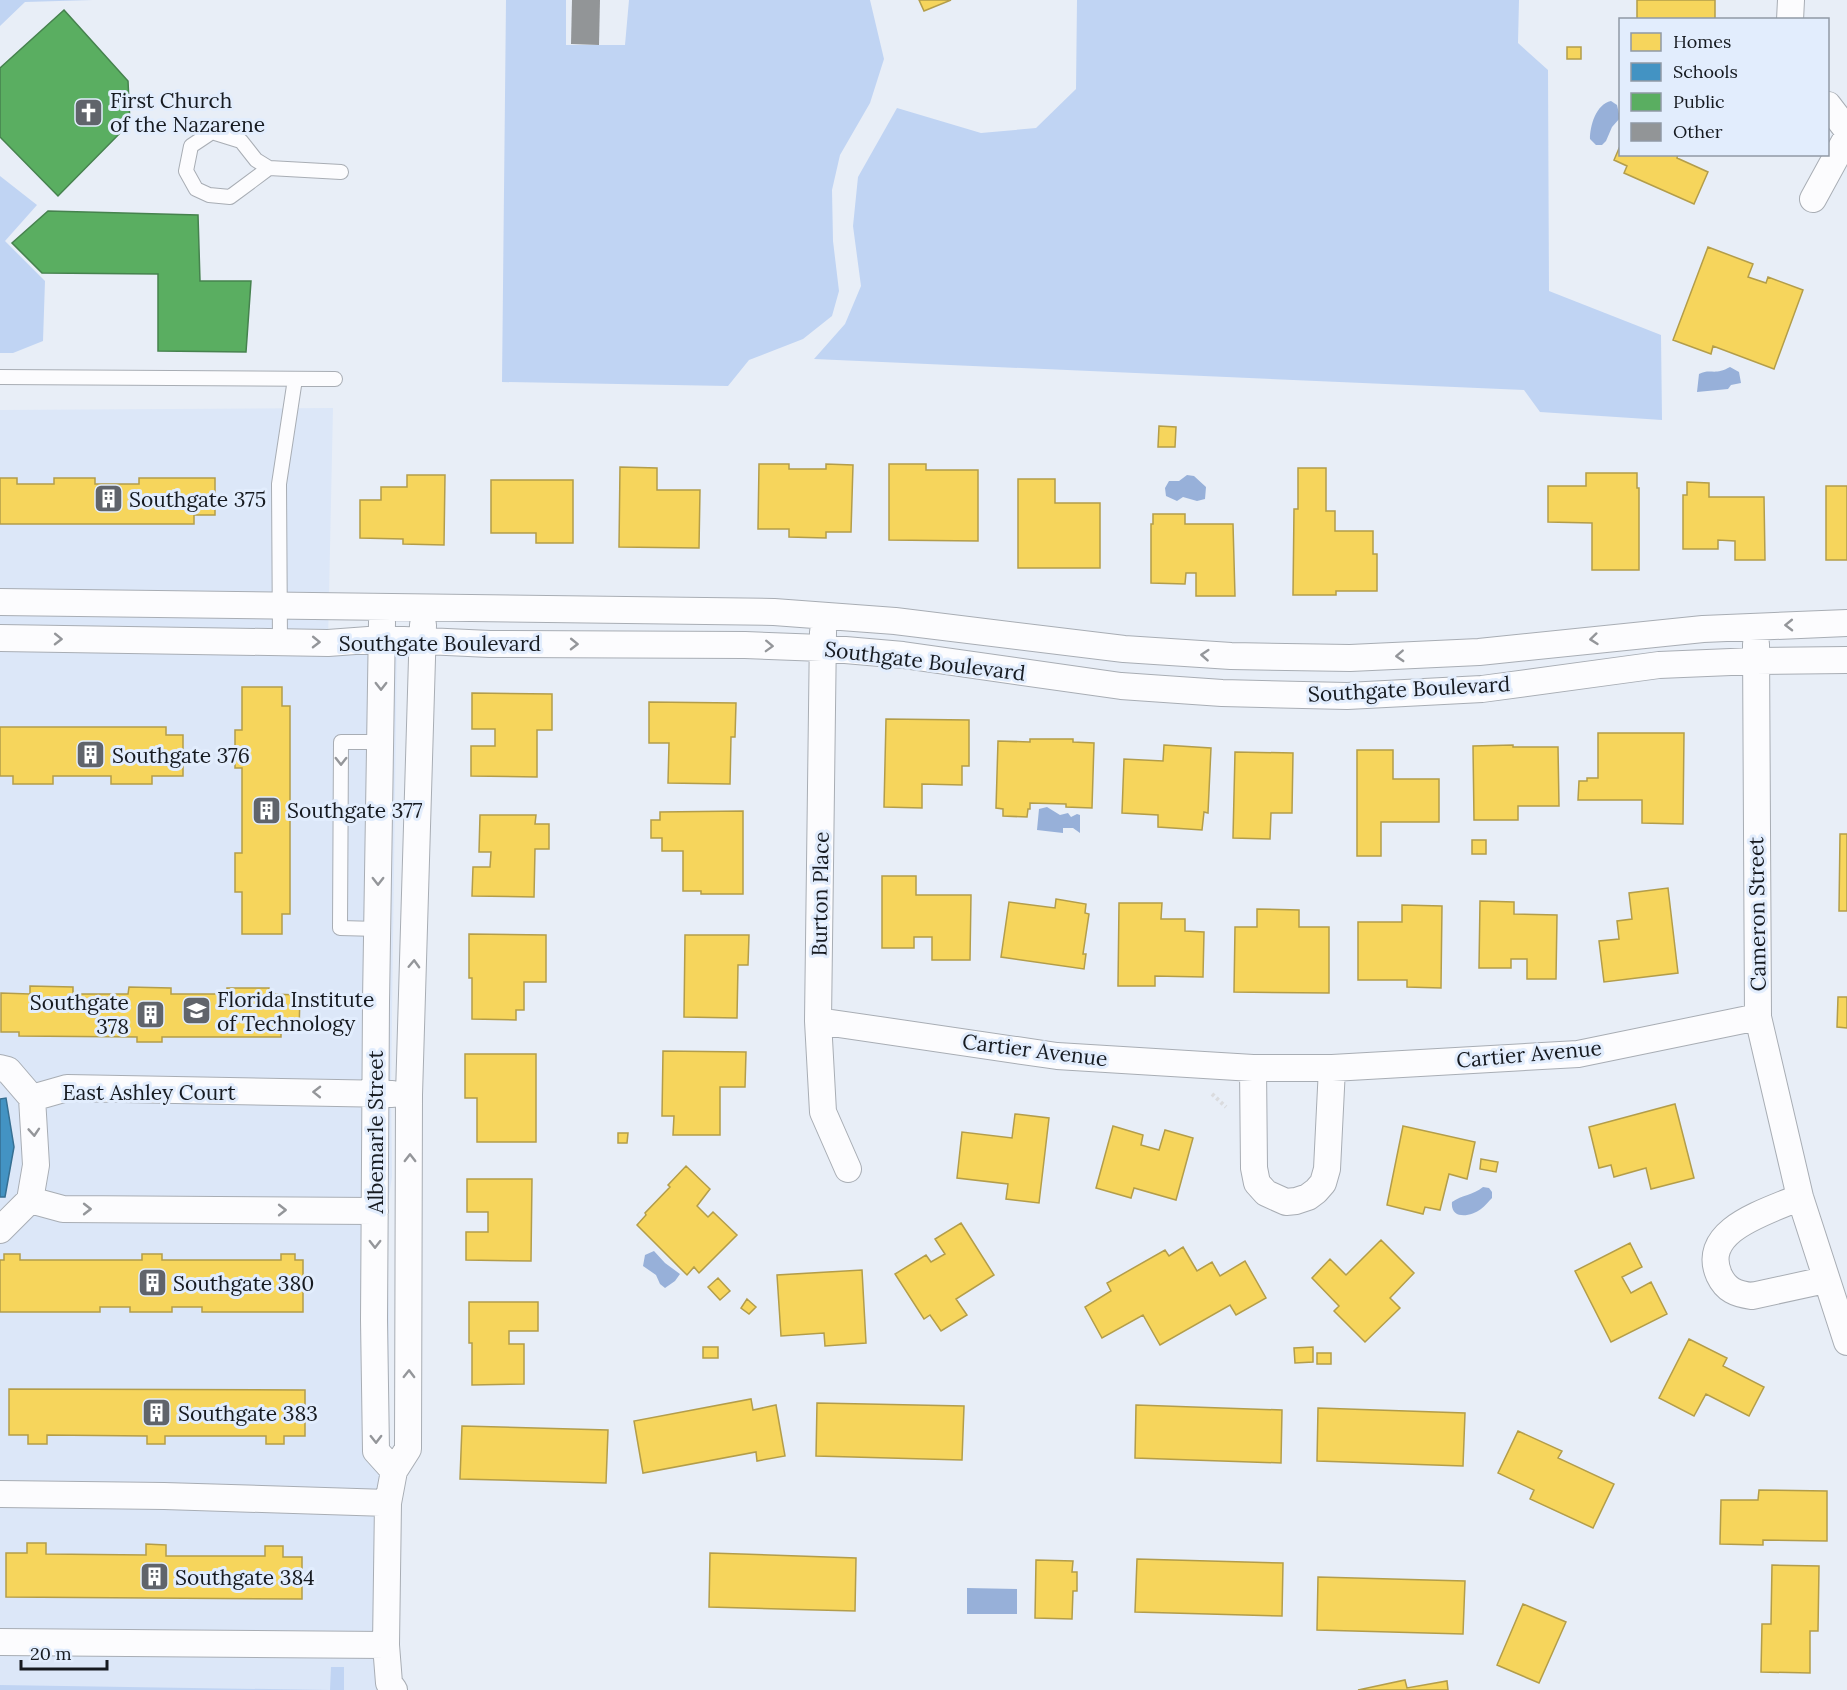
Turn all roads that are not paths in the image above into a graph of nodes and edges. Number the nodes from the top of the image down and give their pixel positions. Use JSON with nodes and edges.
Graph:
{"nodes":[{"id":1,"x":1791,"y":0,"type":"edge"},
{"id":2,"x":1790,"y":18,"type":"edge"},
{"id":3,"x":1829,"y":108,"type":"edge"},
{"id":4,"x":1847,"y":130,"type":"edge"},
{"id":5,"x":1847,"y":137,"type":"edge"},
{"id":6,"x":269,"y":168,"type":"junction"},
{"id":7,"x":341,"y":172,"type":"dead end"},
{"id":8,"x":1814,"y":199,"type":"dead end"},
{"id":9,"x":0,"y":377,"type":"edge"},
{"id":10,"x":295,"y":379,"type":"junction"},
{"id":11,"x":335,"y":379,"type":"dead end"},
{"id":12,"x":0,"y":602,"type":"edge"},
{"id":13,"x":280,"y":605,"type":"junction"},
{"id":14,"x":382,"y":606,"type":"junction"},
{"id":15,"x":424,"y":607,"type":"junction"},
{"id":16,"x":823,"y":614,"type":"junction"},
{"id":17,"x":1847,"y":623,"type":"edge"},
{"id":18,"x":1757,"y":625,"type":"junction"},
{"id":19,"x":0,"y":639,"type":"edge"},
{"id":20,"x":382,"y":639,"type":"junction"},
{"id":21,"x":422,"y":641,"type":"junction"},
{"id":22,"x":280,"y":642,"type":"junction"},
{"id":23,"x":822,"y":648,"type":"junction"},
{"id":24,"x":1847,"y":660,"type":"edge"},
{"id":25,"x":1755,"y":661,"type":"junction"},
{"id":26,"x":381,"y":742,"type":"junction"},
{"id":27,"x":418,"y":742,"type":"junction"},
{"id":28,"x":378,"y":929,"type":"junction"},
{"id":29,"x":415,"y":929,"type":"junction"},
{"id":30,"x":1758,"y":1017,"type":"junction"},
{"id":31,"x":818,"y":1021,"type":"junction"},
{"id":32,"x":0,"y":1068,"type":"edge"},
{"id":33,"x":1253,"y":1068,"type":"junction"},
{"id":34,"x":1332,"y":1068,"type":"junction"},
{"id":35,"x":375,"y":1094,"type":"junction"},
{"id":36,"x":409,"y":1095,"type":"junction"},
{"id":37,"x":32,"y":1098,"type":"junction"},
{"id":38,"x":848,"y":1169,"type":"dead end"},
{"id":39,"x":409,"y":1197,"type":"junction"},
{"id":40,"x":1800,"y":1197,"type":"junction"},
{"id":41,"x":30,"y":1200,"type":"junction"},
{"id":42,"x":375,"y":1204,"type":"junction"},
{"id":43,"x":0,"y":1230,"type":"edge"},
{"id":44,"x":1825,"y":1280,"type":"junction"},
{"id":45,"x":1847,"y":1342,"type":"edge"},
{"id":46,"x":409,"y":1344,"type":"junction"},
{"id":47,"x":375,"y":1345,"type":"junction"},
{"id":48,"x":394,"y":1471,"type":"junction"},
{"id":49,"x":0,"y":1494,"type":"edge"},
{"id":50,"x":388,"y":1503,"type":"junction"},
{"id":51,"x":0,"y":1642,"type":"edge"},
{"id":52,"x":386,"y":1645,"type":"junction"},
{"id":53,"x":388,"y":1688,"type":"edge"}],
"edges":[{"from":1,"to":2,"type":"street"},
{"from":3,"to":4,"type":"street"},
{"from":5,"to":8,"type":"street"},
{"from":6,"to":6,"type":"lane"},
{"from":6,"to":7,"type":"lane"},
{"from":9,"to":10,"type":"lane"},
{"from":10,"to":11,"type":"lane"},
{"from":10,"to":13,"type":"lane"},
{"from":12,"to":13,"type":"street","name":"Southgate Boulevard"},
{"from":13,"to":14,"type":"street","name":"Southgate Boulevard"},
{"from":13,"to":22,"type":"lane"},
{"from":14,"to":15,"type":"street","name":"Southgate Boulevard"},
{"from":14,"to":20,"type":"street","name":"Albemarle Street"},
{"from":15,"to":16,"type":"street","name":"Southgate Boulevard"},
{"from":15,"to":21,"type":"street","name":"Albemarle Street"},
{"from":18,"to":16,"type":"street","name":"Southgate Boulevard","one_way":true},
{"from":16,"to":23,"type":"street","name":"Burton Place"},
{"from":17,"to":18,"type":"street","name":"Southgate Boulevard","one_way":true},
{"from":18,"to":25,"type":"street","name":"Cameron Street"},
{"from":19,"to":22,"type":"street","name":"Southgate Boulevard","one_way":true},
{"from":20,"to":21,"type":"street","name":"Southgate Boulevard"},
{"from":22,"to":20,"type":"street","name":"Southgate Boulevard","one_way":true},
{"from":20,"to":26,"type":"street","name":"Albemarle Street","one_way":true},
{"from":21,"to":23,"type":"street","name":"Southgate Boulevard","one_way":true},
{"from":21,"to":27,"type":"street","name":"Albemarle Street"},
{"from":23,"to":25,"type":"street","name":"Southgate Boulevard"},
{"from":23,"to":31,"type":"street","name":"Burton Place"},
{"from":24,"to":25,"type":"street","name":"Southgate Boulevard"},
{"from":25,"to":30,"type":"street","name":"Cameron Street"},
{"from":26,"to":27,"type":"street"},
{"from":26,"to":28,"type":"street","name":"Albemarle Street","one_way":true},
{"from":26,"to":28,"type":"lane","one_way":true},
{"from":27,"to":29,"type":"street","name":"Albemarle Street"},
{"from":28,"to":29,"type":"street"},
{"from":28,"to":35,"type":"street","name":"Albemarle Street"},
{"from":36,"to":29,"type":"street","name":"Albemarle Street","one_way":true},
{"from":30,"to":34,"type":"street","name":"Cartier Avenue"},
{"from":30,"to":40,"type":"street","name":"Cameron Street"},
{"from":31,"to":33,"type":"street","name":"Cartier Avenue"},
{"from":31,"to":38,"type":"street","name":"Burton Place"},
{"from":32,"to":37,"type":"street"},
{"from":33,"to":34,"type":"street","name":"Cartier Avenue"},
{"from":33,"to":34,"type":"street"},
{"from":35,"to":36,"type":"street","name":"East Ashley Court"},
{"from":35,"to":37,"type":"street","name":"East Ashley Court","one_way":true},
{"from":35,"to":42,"type":"street","name":"Albemarle Street"},
{"from":39,"to":36,"type":"street","name":"Albemarle Street","one_way":true},
{"from":37,"to":41,"type":"street","name":"East Ashley Court","one_way":true},
{"from":39,"to":42,"type":"street"},
{"from":39,"to":46,"type":"street","name":"Albemarle Street"},
{"from":40,"to":44,"type":"street","name":"Cameron Street"},
{"from":40,"to":44,"type":"street"},
{"from":41,"to":42,"type":"street","one_way":true},
{"from":41,"to":43,"type":"street"},
{"from":42,"to":47,"type":"street","name":"Albemarle Street","one_way":true},
{"from":44,"to":45,"type":"street","name":"Cameron Street"},
{"from":46,"to":47,"type":"street"},
{"from":48,"to":46,"type":"street","name":"Albemarle Street","one_way":true},
{"from":47,"to":48,"type":"street","name":"Albemarle Street","one_way":true},
{"from":48,"to":50,"type":"street","name":"Albemarle Street"},
{"from":49,"to":50,"type":"street"},
{"from":50,"to":52,"type":"street","name":"Albemarle Street"},
{"from":51,"to":52,"type":"street"},
{"from":52,"to":53,"type":"street","name":"Albemarle Street"}]}
